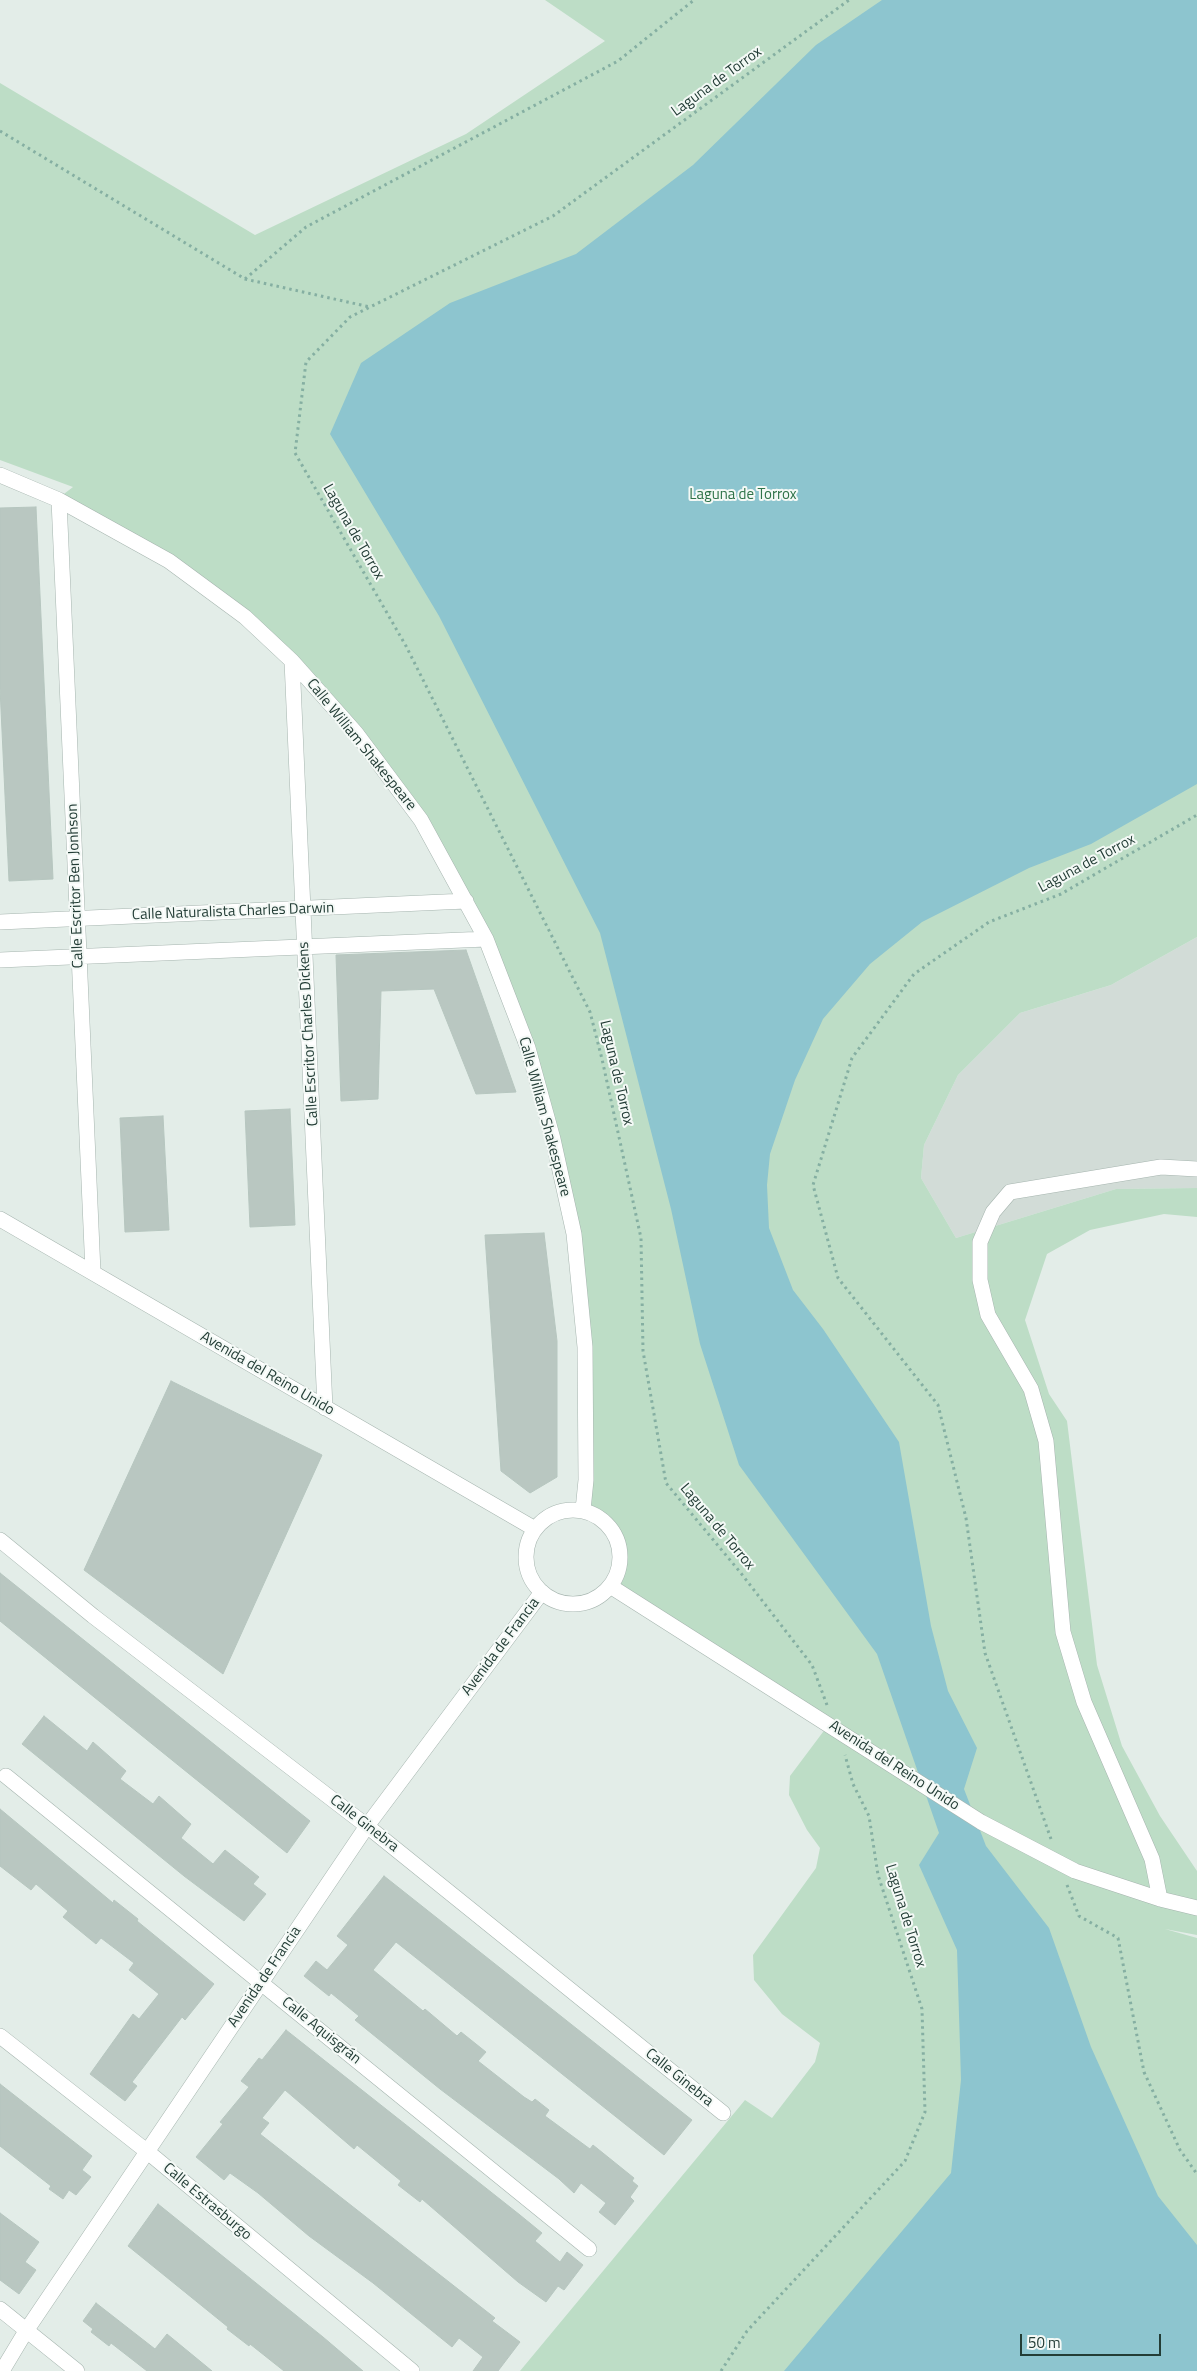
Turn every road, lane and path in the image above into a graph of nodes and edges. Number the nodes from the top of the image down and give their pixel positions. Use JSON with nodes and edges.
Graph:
{"nodes":[{"id":1,"x":694,"y":0,"type":"edge"},
{"id":2,"x":849,"y":0,"type":"edge"},
{"id":3,"x":0,"y":131,"type":"edge"},
{"id":4,"x":245,"y":279,"type":"junction"},
{"id":5,"x":371,"y":307,"type":"junction"},
{"id":6,"x":0,"y":475,"type":"edge"},
{"id":7,"x":59,"y":500,"type":"junction"},
{"id":8,"x":292,"y":661,"type":"junction"},
{"id":9,"x":1197,"y":815,"type":"edge"},
{"id":10,"x":466,"y":901,"type":"junction"},
{"id":11,"x":303,"y":909,"type":"junction"},
{"id":12,"x":78,"y":918,"type":"junction"},
{"id":13,"x":0,"y":922,"type":"edge"},
{"id":14,"x":486,"y":939,"type":"junction"},
{"id":15,"x":305,"y":947,"type":"junction"},
{"id":16,"x":79,"y":957,"type":"junction"},
{"id":17,"x":0,"y":960,"type":"edge"},
{"id":18,"x":1197,"y":1168,"type":"edge"},
{"id":19,"x":0,"y":1219,"type":"edge"},
{"id":20,"x":93,"y":1272,"type":"junction"},
{"id":21,"x":325,"y":1408,"type":"junction"},
{"id":22,"x":583,"y":1510,"type":"junction"},
{"id":23,"x":535,"y":1529,"type":"junction"},
{"id":24,"x":0,"y":1540,"type":"edge"},
{"id":25,"x":610,"y":1586,"type":"junction"},
{"id":26,"x":542,"y":1592,"type":"junction"},
{"id":27,"x":837,"y":1730,"type":"junction"},
{"id":28,"x":6,"y":1776,"type":"dead end"},
{"id":29,"x":367,"y":1826,"type":"junction"},
{"id":30,"x":1060,"y":1863,"type":"junction"},
{"id":31,"x":1160,"y":1899,"type":"junction"},
{"id":32,"x":1197,"y":1908,"type":"edge"},
{"id":33,"x":261,"y":1982,"type":"junction"},
{"id":34,"x":0,"y":2036,"type":"edge"},
{"id":35,"x":723,"y":2113,"type":"dead end"},
{"id":36,"x":148,"y":2153,"type":"junction"},
{"id":37,"x":1197,"y":2174,"type":"edge"},
{"id":38,"x":588,"y":2249,"type":"dead end"},
{"id":39,"x":0,"y":2310,"type":"edge"},
{"id":40,"x":26,"y":2331,"type":"junction"},
{"id":41,"x":2,"y":2371,"type":"edge"},
{"id":42,"x":77,"y":2371,"type":"edge"},
{"id":43,"x":412,"y":2371,"type":"edge"},
{"id":44,"x":721,"y":2371,"type":"edge"}],
"edges":[{"from":1,"to":4,"type":"path"},
{"from":2,"to":5,"type":"path","name":"Laguna de Torrox"},
{"from":3,"to":4,"type":"path"},
{"from":4,"to":5,"type":"path"},
{"from":5,"to":27,"type":"path","name":"Laguna de Torrox"},
{"from":6,"to":7,"type":"street","name":"Calle William Shakespeare"},
{"from":7,"to":8,"type":"street","name":"Calle William Shakespeare"},
{"from":7,"to":12,"type":"street","name":"Calle Escritor Ben Jonhson"},
{"from":8,"to":10,"type":"street","name":"Calle William Shakespeare"},
{"from":8,"to":11,"type":"street","name":"Calle Escritor Charles Dickens"},
{"from":9,"to":30,"type":"path","name":"Laguna de Torrox"},
{"from":10,"to":11,"type":"street","name":"Calle Naturalista Charles Darwin"},
{"from":10,"to":14,"type":"street","name":"Calle William Shakespeare"},
{"from":11,"to":12,"type":"street","name":"Calle Naturalista Charles Darwin"},
{"from":11,"to":15,"type":"street","name":"Calle Escritor Charles Dickens"},
{"from":12,"to":13,"type":"street","name":"Calle Naturalista Charles Darwin"},
{"from":12,"to":16,"type":"street","name":"Calle Escritor Ben Jonhson"},
{"from":14,"to":15,"type":"street"},
{"from":14,"to":22,"type":"street","name":"Calle William Shakespeare"},
{"from":15,"to":16,"type":"street"},
{"from":15,"to":21,"type":"street","name":"Calle Escritor Charles Dickens"},
{"from":16,"to":17,"type":"street"},
{"from":16,"to":20,"type":"street","name":"Calle Escritor Ben Jonhson"},
{"from":18,"to":31,"type":"street"},
{"from":19,"to":20,"type":"street","name":"Avenida del Reino Unido"},
{"from":20,"to":21,"type":"street","name":"Avenida del Reino Unido"},
{"from":21,"to":23,"type":"street","name":"Avenida del Reino Unido"},
{"from":22,"to":23,"type":"street"},
{"from":22,"to":25,"type":"street"},
{"from":23,"to":26,"type":"street"},
{"from":24,"to":29,"type":"street","name":"Calle Ginebra"},
{"from":25,"to":26,"type":"street"},
{"from":25,"to":27,"type":"street","name":"Avenida del Reino Unido"},
{"from":26,"to":29,"type":"street","name":"Avenida de Francia"},
{"from":27,"to":30,"type":"street","name":"Avenida del Reino Unido"},
{"from":27,"to":44,"type":"path","name":"Laguna de Torrox"},
{"from":28,"to":33,"type":"street","name":"Calle Aquisgrán"},
{"from":29,"to":33,"type":"street","name":"Avenida de Francia"},
{"from":29,"to":35,"type":"street","name":"Calle Ginebra"},
{"from":30,"to":31,"type":"street","name":"Avenida del Reino Unido"},
{"from":30,"to":37,"type":"path","name":"Laguna de Torrox"},
{"from":31,"to":32,"type":"street","name":"Avenida del Reino Unido"},
{"from":33,"to":36,"type":"street","name":"Avenida de Francia"},
{"from":33,"to":38,"type":"street","name":"Calle Aquisgrán"},
{"from":34,"to":36,"type":"street","name":"Calle Estrasburgo"},
{"from":36,"to":40,"type":"street","name":"Avenida de Francia"},
{"from":36,"to":43,"type":"street","name":"Calle Estrasburgo"},
{"from":39,"to":40,"type":"street"},
{"from":40,"to":41,"type":"street","name":"Avenida de Francia"},
{"from":40,"to":42,"type":"street"}]}
